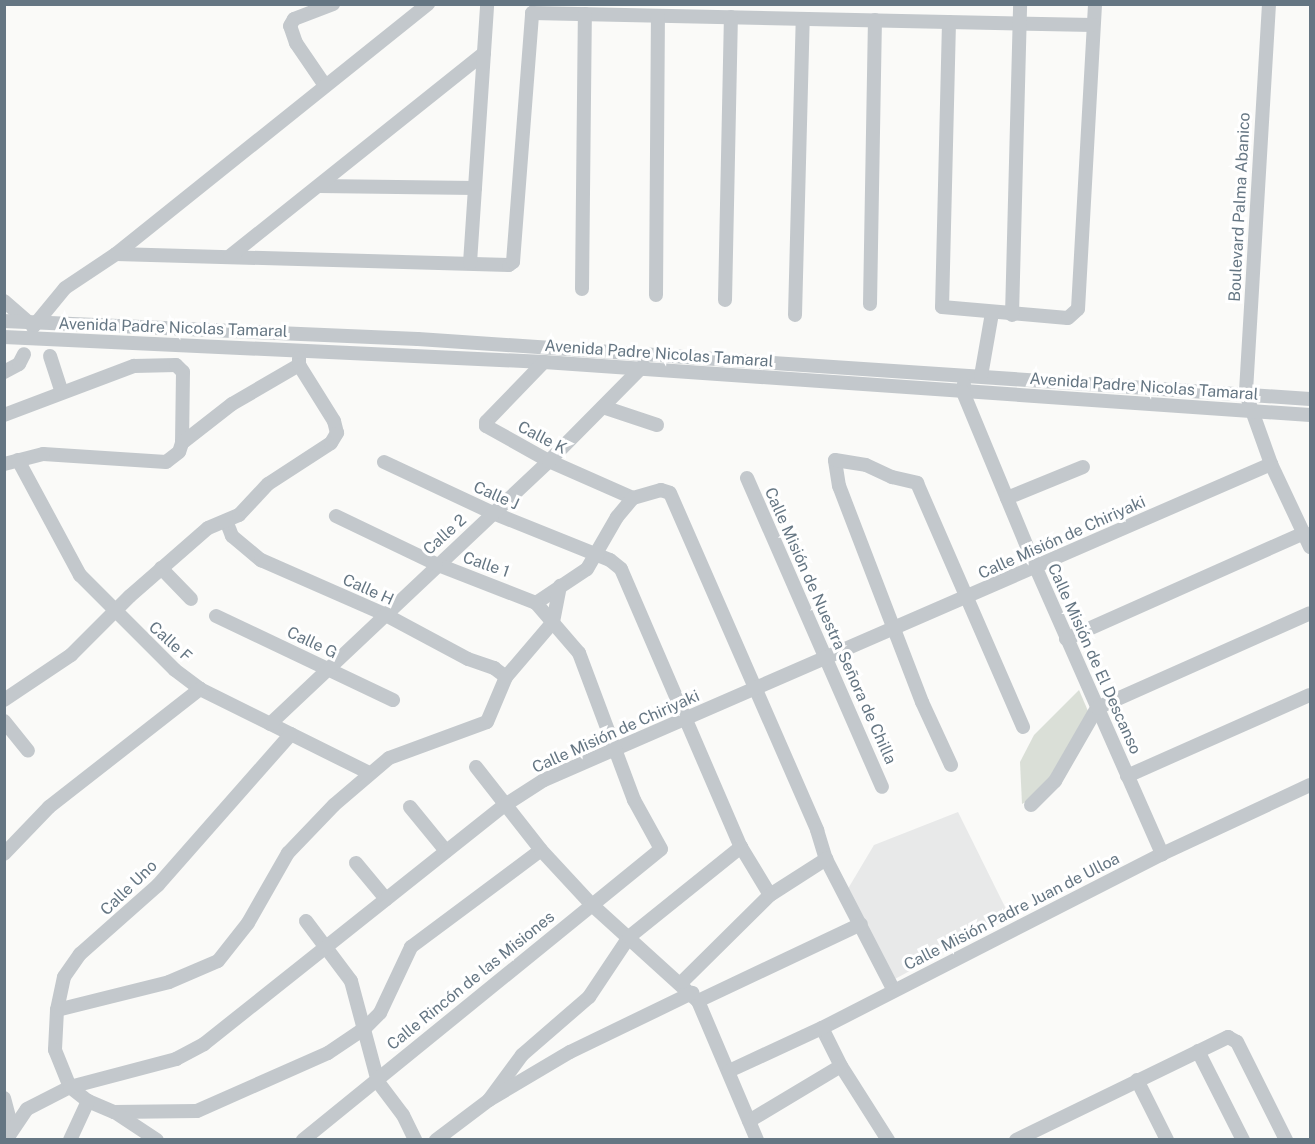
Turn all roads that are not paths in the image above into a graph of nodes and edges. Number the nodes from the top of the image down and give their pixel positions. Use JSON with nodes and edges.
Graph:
{"nodes":[{"id":1,"x":333,"y":4,"type":"edge"},
{"id":2,"x":428,"y":4,"type":"edge"},
{"id":3,"x":487,"y":4,"type":"edge"},
{"id":4,"x":1020,"y":4,"type":"edge"},
{"id":5,"x":1095,"y":4,"type":"edge"},
{"id":6,"x":1269,"y":4,"type":"edge"},
{"id":7,"x":585,"y":14,"type":"junction"},
{"id":8,"x":657,"y":16,"type":"junction"},
{"id":9,"x":731,"y":17,"type":"junction"},
{"id":10,"x":803,"y":19,"type":"junction"},
{"id":11,"x":875,"y":20,"type":"junction"},
{"id":12,"x":949,"y":22,"type":"junction"},
{"id":13,"x":1020,"y":23,"type":"junction"},
{"id":14,"x":1093,"y":25,"type":"junction"},
{"id":15,"x":484,"y":53,"type":"junction"},
{"id":16,"x":324,"y":84,"type":"junction"},
{"id":17,"x":319,"y":186,"type":"junction"},
{"id":18,"x":475,"y":188,"type":"junction"},
{"id":19,"x":116,"y":254,"type":"junction"},
{"id":20,"x":230,"y":256,"type":"junction"},
{"id":21,"x":470,"y":263,"type":"junction"},
{"id":22,"x":582,"y":289,"type":"dead end"},
{"id":23,"x":656,"y":295,"type":"dead end"},
{"id":24,"x":725,"y":300,"type":"dead end"},
{"id":25,"x":4,"y":301,"type":"edge"},
{"id":26,"x":870,"y":304,"type":"dead end"},
{"id":27,"x":992,"y":313,"type":"junction"},
{"id":28,"x":795,"y":315,"type":"dead end"},
{"id":29,"x":1012,"y":315,"type":"junction"},
{"id":30,"x":4,"y":321,"type":"edge"},
{"id":31,"x":30,"y":322,"type":"junction"},
{"id":32,"x":4,"y":337,"type":"edge"},
{"id":33,"x":33,"y":338,"type":"junction"},
{"id":34,"x":300,"y":350,"type":"junction"},
{"id":35,"x":654,"y":353,"type":"junction"},
{"id":36,"x":24,"y":354,"type":"dead end"},
{"id":37,"x":50,"y":356,"type":"dead end"},
{"id":38,"x":544,"y":362,"type":"junction"},
{"id":39,"x":299,"y":365,"type":"junction"},
{"id":40,"x":640,"y":369,"type":"junction"},
{"id":41,"x":4,"y":372,"type":"edge"},
{"id":42,"x":964,"y":376,"type":"junction"},
{"id":43,"x":981,"y":376,"type":"junction"},
{"id":44,"x":62,"y":392,"type":"junction"},
{"id":45,"x":963,"y":392,"type":"junction"},
{"id":46,"x":1246,"y":394,"type":"junction"},
{"id":47,"x":1311,"y":399,"type":"edge"},
{"id":48,"x":603,"y":407,"type":"junction"},
{"id":49,"x":1250,"y":411,"type":"junction"},
{"id":50,"x":4,"y":415,"type":"edge"},
{"id":51,"x":1311,"y":415,"type":"edge"},
{"id":52,"x":657,"y":425,"type":"dead end"},
{"id":53,"x":182,"y":443,"type":"junction"},
{"id":54,"x":549,"y":461,"type":"junction"},
{"id":55,"x":11,"y":462,"type":"edge"},
{"id":56,"x":384,"y":462,"type":"dead end"},
{"id":57,"x":1271,"y":464,"type":"junction"},
{"id":58,"x":1083,"y":467,"type":"dead end"},
{"id":59,"x":747,"y":478,"type":"dead end"},
{"id":60,"x":633,"y":498,"type":"junction"},
{"id":61,"x":1007,"y":498,"type":"junction"},
{"id":62,"x":493,"y":513,"type":"junction"},
{"id":63,"x":336,"y":516,"type":"dead end"},
{"id":64,"x":227,"y":523,"type":"junction"},
{"id":65,"x":1304,"y":533,"type":"junction"},
{"id":66,"x":1311,"y":547,"type":"edge"},
{"id":67,"x":596,"y":555,"type":"junction"},
{"id":68,"x":436,"y":564,"type":"junction"},
{"id":69,"x":161,"y":568,"type":"junction"},
{"id":70,"x":1035,"y":568,"type":"junction"},
{"id":71,"x":561,"y":586,"type":"junction"},
{"id":72,"x":965,"y":598,"type":"junction"},
{"id":73,"x":191,"y":599,"type":"dead end"},
{"id":74,"x":536,"y":603,"type":"junction"},
{"id":75,"x":115,"y":611,"type":"junction"},
{"id":76,"x":1311,"y":613,"type":"edge"},
{"id":77,"x":384,"y":614,"type":"junction"},
{"id":78,"x":216,"y":616,"type":"dead end"},
{"id":79,"x":553,"y":622,"type":"junction"},
{"id":80,"x":895,"y":629,"type":"junction"},
{"id":81,"x":1066,"y":639,"type":"junction"},
{"id":82,"x":826,"y":658,"type":"junction"},
{"id":83,"x":327,"y":668,"type":"junction"},
{"id":84,"x":506,"y":677,"type":"junction"},
{"id":85,"x":200,"y":689,"type":"junction"},
{"id":86,"x":754,"y":689,"type":"junction"},
{"id":87,"x":1311,"y":695,"type":"edge"},
{"id":88,"x":4,"y":700,"type":"edge"},
{"id":89,"x":393,"y":700,"type":"dead end"},
{"id":90,"x":1097,"y":708,"type":"junction"},
{"id":91,"x":683,"y":719,"type":"junction"},
{"id":92,"x":4,"y":721,"type":"edge"},
{"id":93,"x":270,"y":724,"type":"junction"},
{"id":94,"x":1023,"y":727,"type":"dead end"},
{"id":95,"x":291,"y":734,"type":"junction"},
{"id":96,"x":613,"y":749,"type":"junction"},
{"id":97,"x":27,"y":751,"type":"dead end"},
{"id":98,"x":951,"y":765,"type":"dead end"},
{"id":99,"x":476,"y":767,"type":"dead end"},
{"id":100,"x":369,"y":773,"type":"junction"},
{"id":101,"x":1127,"y":776,"type":"junction"},
{"id":102,"x":1311,"y":785,"type":"edge"},
{"id":103,"x":882,"y":787,"type":"dead end"},
{"id":104,"x":505,"y":805,"type":"junction"},
{"id":105,"x":1031,"y":805,"type":"dead end"},
{"id":106,"x":410,"y":807,"type":"dead end"},
{"id":107,"x":741,"y":847,"type":"junction"},
{"id":108,"x":661,"y":849,"type":"joint"},
{"id":109,"x":541,"y":850,"type":"junction"},
{"id":110,"x":446,"y":851,"type":"junction"},
{"id":111,"x":4,"y":854,"type":"edge"},
{"id":112,"x":1162,"y":854,"type":"junction"},
{"id":113,"x":826,"y":859,"type":"junction"},
{"id":114,"x":356,"y":863,"type":"dead end"},
{"id":115,"x":770,"y":896,"type":"junction"},
{"id":116,"x":386,"y":898,"type":"junction"},
{"id":117,"x":591,"y":904,"type":"junction"},
{"id":118,"x":306,"y":921,"type":"dead end"},
{"id":119,"x":861,"y":924,"type":"junction"},
{"id":120,"x":629,"y":937,"type":"junction"},
{"id":121,"x":324,"y":947,"type":"junction"},
{"id":122,"x":682,"y":982,"type":"junction"},
{"id":123,"x":894,"y":991,"type":"junction"},
{"id":124,"x":695,"y":997,"type":"junction"},
{"id":125,"x":57,"y":1010,"type":"junction"},
{"id":126,"x":365,"y":1028,"type":"junction"},
{"id":127,"x":822,"y":1028,"type":"junction"},
{"id":128,"x":1198,"y":1051,"type":"junction"},
{"id":129,"x":841,"y":1066,"type":"junction"},
{"id":130,"x":729,"y":1071,"type":"junction"},
{"id":131,"x":1137,"y":1080,"type":"junction"},
{"id":132,"x":378,"y":1082,"type":"junction"},
{"id":133,"x":70,"y":1086,"type":"junction"},
{"id":134,"x":4,"y":1098,"type":"edge"},
{"id":135,"x":489,"y":1100,"type":"junction"},
{"id":136,"x":88,"y":1101,"type":"junction"},
{"id":137,"x":114,"y":1112,"type":"junction"},
{"id":138,"x":749,"y":1121,"type":"junction"},
{"id":139,"x":9,"y":1134,"type":"edge"},
{"id":140,"x":70,"y":1140,"type":"edge"},
{"id":141,"x":157,"y":1140,"type":"edge"},
{"id":142,"x":303,"y":1140,"type":"edge"},
{"id":143,"x":415,"y":1140,"type":"edge"},
{"id":144,"x":436,"y":1140,"type":"edge"},
{"id":145,"x":757,"y":1140,"type":"edge"},
{"id":146,"x":888,"y":1140,"type":"edge"},
{"id":147,"x":1016,"y":1140,"type":"edge"},
{"id":148,"x":1167,"y":1140,"type":"edge"},
{"id":149,"x":1243,"y":1140,"type":"edge"},
{"id":150,"x":1286,"y":1140,"type":"edge"}],
"edges":[{"from":1,"to":16,"type":"street"},
{"from":2,"to":16,"type":"street"},
{"from":3,"to":15,"type":"street"},
{"from":4,"to":13,"type":"street"},
{"from":5,"to":14,"type":"street"},
{"from":6,"to":46,"type":"street","name":"Boulevard Palma Abanico"},
{"from":7,"to":8,"type":"street"},
{"from":7,"to":21,"type":"street"},
{"from":7,"to":22,"type":"street"},
{"from":8,"to":9,"type":"street"},
{"from":8,"to":23,"type":"street"},
{"from":9,"to":10,"type":"street"},
{"from":9,"to":24,"type":"street"},
{"from":10,"to":11,"type":"street"},
{"from":10,"to":28,"type":"street"},
{"from":11,"to":12,"type":"street"},
{"from":11,"to":26,"type":"street"},
{"from":12,"to":13,"type":"street"},
{"from":12,"to":27,"type":"street"},
{"from":13,"to":14,"type":"street"},
{"from":13,"to":29,"type":"street"},
{"from":14,"to":29,"type":"street"},
{"from":15,"to":17,"type":"street"},
{"from":15,"to":18,"type":"street"},
{"from":16,"to":19,"type":"street"},
{"from":17,"to":18,"type":"street"},
{"from":17,"to":20,"type":"street"},
{"from":18,"to":21,"type":"street"},
{"from":19,"to":20,"type":"street"},
{"from":19,"to":31,"type":"street"},
{"from":20,"to":21,"type":"street"},
{"from":25,"to":31,"type":"street"},
{"from":27,"to":29,"type":"street"},
{"from":27,"to":43,"type":"street"},
{"from":30,"to":31,"type":"street","name":"Avenida Padre Nicolas Tamaral"},
{"from":31,"to":33,"type":"street"},
{"from":31,"to":35,"type":"street","name":"Avenida Padre Nicolas Tamaral"},
{"from":32,"to":33,"type":"street","name":"Avenida Padre Nicolas Tamaral"},
{"from":33,"to":34,"type":"street","name":"Avenida Padre Nicolas Tamaral"},
{"from":34,"to":38,"type":"street","name":"Avenida Padre Nicolas Tamaral"},
{"from":34,"to":39,"type":"street"},
{"from":35,"to":40,"type":"street","name":"Calle 2"},
{"from":35,"to":42,"type":"street","name":"Avenida Padre Nicolas Tamaral"},
{"from":36,"to":41,"type":"street"},
{"from":37,"to":44,"type":"street"},
{"from":38,"to":40,"type":"street","name":"Avenida Padre Nicolas Tamaral"},
{"from":38,"to":54,"type":"street","name":"Calle K"},
{"from":39,"to":53,"type":"street"},
{"from":39,"to":64,"type":"street"},
{"from":40,"to":45,"type":"street","name":"Avenida Padre Nicolas Tamaral"},
{"from":40,"to":48,"type":"street","name":"Calle 2"},
{"from":42,"to":43,"type":"street","name":"Avenida Padre Nicolas Tamaral"},
{"from":42,"to":45,"type":"street","name":"Calle Misión de El Descanso"},
{"from":43,"to":46,"type":"street","name":"Avenida Padre Nicolas Tamaral"},
{"from":44,"to":50,"type":"street"},
{"from":44,"to":53,"type":"street"},
{"from":45,"to":49,"type":"street","name":"Avenida Padre Nicolas Tamaral"},
{"from":45,"to":61,"type":"street","name":"Calle Misión de El Descanso"},
{"from":46,"to":47,"type":"street","name":"Avenida Padre Nicolas Tamaral"},
{"from":46,"to":49,"type":"street","name":"Boulevard Palma Abanico"},
{"from":48,"to":52,"type":"street"},
{"from":48,"to":54,"type":"street","name":"Calle 2"},
{"from":49,"to":51,"type":"street","name":"Avenida Padre Nicolas Tamaral"},
{"from":49,"to":57,"type":"street","name":"Boulevard Palma Abanico"},
{"from":53,"to":55,"type":"street"},
{"from":54,"to":60,"type":"street","name":"Calle K"},
{"from":54,"to":62,"type":"street","name":"Calle 2"},
{"from":55,"to":75,"type":"street","name":"Calle F"},
{"from":56,"to":62,"type":"street","name":"Calle J"},
{"from":57,"to":65,"type":"street","name":"Boulevard Palma Abanico"},
{"from":57,"to":70,"type":"street","name":"Calle Misión de Chiriyaki"},
{"from":58,"to":61,"type":"street"},
{"from":59,"to":82,"type":"street","name":"Calle Misión de Nuestra Señora de Chilla"},
{"from":60,"to":67,"type":"street"},
{"from":60,"to":86,"type":"street"},
{"from":61,"to":70,"type":"street","name":"Calle Misión de El Descanso"},
{"from":62,"to":67,"type":"street","name":"Calle J"},
{"from":62,"to":68,"type":"street","name":"Calle 2"},
{"from":63,"to":68,"type":"street","name":"Calle 1"},
{"from":64,"to":69,"type":"street"},
{"from":64,"to":77,"type":"street","name":"Calle H"},
{"from":65,"to":66,"type":"street","name":"Boulevard Palma Abanico"},
{"from":65,"to":81,"type":"street"},
{"from":67,"to":71,"type":"street"},
{"from":67,"to":91,"type":"street","name":"Calle J"},
{"from":68,"to":74,"type":"street","name":"Calle 1"},
{"from":68,"to":77,"type":"street","name":"Calle 2"},
{"from":69,"to":73,"type":"street"},
{"from":69,"to":75,"type":"street"},
{"from":70,"to":72,"type":"street","name":"Calle Misión de Chiriyaki"},
{"from":70,"to":81,"type":"street","name":"Calle Misión de El Descanso"},
{"from":71,"to":74,"type":"street"},
{"from":71,"to":79,"type":"street"},
{"from":72,"to":80,"type":"street","name":"Calle Misión de Chiriyaki"},
{"from":72,"to":80,"type":"street"},
{"from":72,"to":94,"type":"street"},
{"from":74,"to":79,"type":"street","name":"Calle 1"},
{"from":75,"to":85,"type":"street","name":"Calle F"},
{"from":75,"to":88,"type":"street"},
{"from":76,"to":90,"type":"street"},
{"from":77,"to":83,"type":"street","name":"Calle 2"},
{"from":77,"to":84,"type":"street","name":"Calle H"},
{"from":78,"to":83,"type":"street","name":"Calle G"},
{"from":79,"to":84,"type":"street"},
{"from":79,"to":96,"type":"street","name":"Calle 1"},
{"from":80,"to":82,"type":"street","name":"Calle Misión de Chiriyaki"},
{"from":80,"to":98,"type":"street"},
{"from":81,"to":90,"type":"street","name":"Calle Misión de El Descanso"},
{"from":82,"to":86,"type":"street","name":"Calle Misión de Chiriyaki"},
{"from":82,"to":103,"type":"street","name":"Calle Misión de Nuestra Señora de Chilla"},
{"from":83,"to":89,"type":"street","name":"Calle G"},
{"from":83,"to":93,"type":"street","name":"Calle 2"},
{"from":84,"to":100,"type":"street"},
{"from":85,"to":93,"type":"street","name":"Calle F"},
{"from":85,"to":111,"type":"street"},
{"from":86,"to":91,"type":"street","name":"Calle Misión de Chiriyaki"},
{"from":86,"to":113,"type":"street"},
{"from":87,"to":101,"type":"street"},
{"from":90,"to":101,"type":"street","name":"Calle Misión de El Descanso"},
{"from":90,"to":105,"type":"street"},
{"from":91,"to":96,"type":"street","name":"Calle Misión de Chiriyaki"},
{"from":91,"to":107,"type":"street","name":"Calle J"},
{"from":92,"to":97,"type":"street"},
{"from":93,"to":95,"type":"street","name":"Calle F"},
{"from":95,"to":100,"type":"street","name":"Calle F"},
{"from":95,"to":125,"type":"street","name":"Calle Uno"},
{"from":96,"to":104,"type":"street","name":"Calle Misión de Chiriyaki"},
{"from":96,"to":108,"type":"street","name":"Calle 1"},
{"from":99,"to":104,"type":"street"},
{"from":100,"to":125,"type":"street"},
{"from":101,"to":112,"type":"street","name":"Calle Misión de El Descanso"},
{"from":102,"to":112,"type":"street","name":"Calle Misión Padre Juan de Ulloa"},
{"from":104,"to":109,"type":"street"},
{"from":104,"to":110,"type":"street","name":"Calle Misión de Chiriyaki"},
{"from":106,"to":110,"type":"street"},
{"from":107,"to":115,"type":"street","name":"Calle J"},
{"from":107,"to":120,"type":"street"},
{"from":108,"to":117,"type":"street","name":"Calle Rincón de las Misiones"},
{"from":109,"to":117,"type":"street"},
{"from":109,"to":126,"type":"street"},
{"from":110,"to":116,"type":"street","name":"Calle Misión de Chiriyaki"},
{"from":112,"to":123,"type":"street","name":"Calle Misión Padre Juan de Ulloa"},
{"from":113,"to":115,"type":"street"},
{"from":113,"to":119,"type":"street"},
{"from":114,"to":116,"type":"street"},
{"from":115,"to":122,"type":"street"},
{"from":116,"to":121,"type":"street","name":"Calle Misión de Chiriyaki"},
{"from":117,"to":120,"type":"street"},
{"from":117,"to":132,"type":"street","name":"Calle Rincón de las Misiones"},
{"from":118,"to":121,"type":"street"},
{"from":119,"to":123,"type":"street"},
{"from":119,"to":124,"type":"street"},
{"from":120,"to":122,"type":"street"},
{"from":120,"to":135,"type":"street"},
{"from":121,"to":126,"type":"street"},
{"from":121,"to":133,"type":"street","name":"Calle Misión de Chiriyaki"},
{"from":122,"to":124,"type":"street"},
{"from":123,"to":127,"type":"street","name":"Calle Misión Padre Juan de Ulloa"},
{"from":124,"to":130,"type":"street"},
{"from":124,"to":135,"type":"street"},
{"from":125,"to":133,"type":"street","name":"Calle Uno"},
{"from":126,"to":132,"type":"street"},
{"from":126,"to":137,"type":"street"},
{"from":127,"to":129,"type":"street"},
{"from":127,"to":130,"type":"street","name":"Calle Misión Padre Juan de Ulloa"},
{"from":128,"to":131,"type":"street"},
{"from":128,"to":149,"type":"street"},
{"from":128,"to":150,"type":"street"},
{"from":129,"to":138,"type":"street"},
{"from":129,"to":146,"type":"street"},
{"from":130,"to":138,"type":"street"},
{"from":131,"to":147,"type":"street"},
{"from":131,"to":148,"type":"street"},
{"from":132,"to":142,"type":"street","name":"Calle Rincón de las Misiones"},
{"from":132,"to":143,"type":"street"},
{"from":133,"to":136,"type":"street"},
{"from":133,"to":139,"type":"street","name":"Calle Misión de Chiriyaki"},
{"from":134,"to":139,"type":"street"},
{"from":135,"to":144,"type":"street"},
{"from":136,"to":137,"type":"street"},
{"from":136,"to":140,"type":"street"},
{"from":137,"to":141,"type":"street"},
{"from":138,"to":145,"type":"street"}]}
